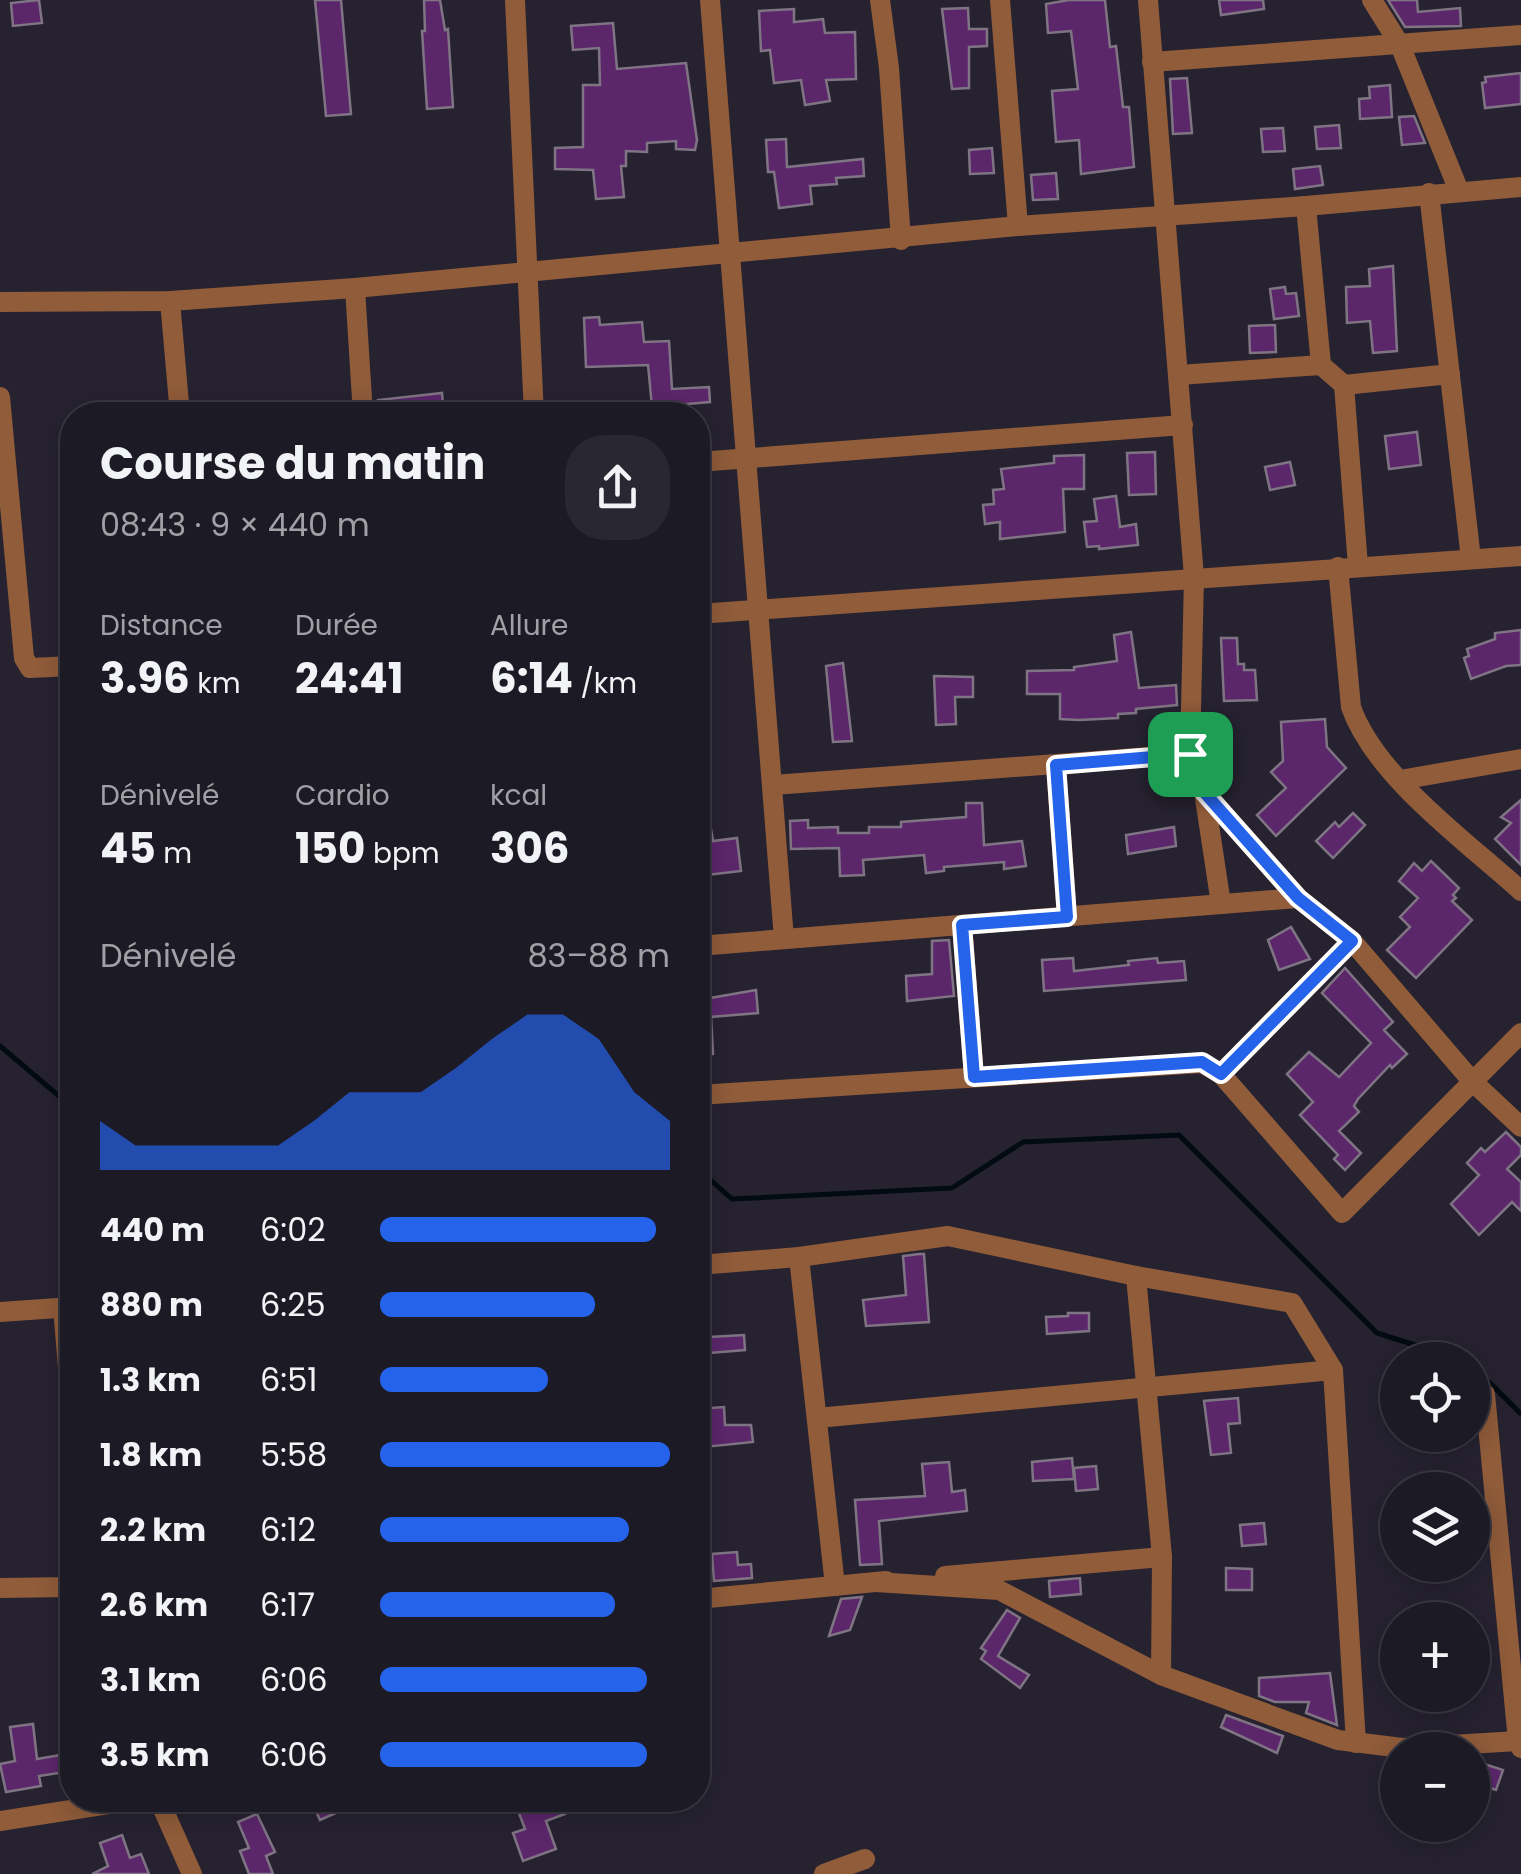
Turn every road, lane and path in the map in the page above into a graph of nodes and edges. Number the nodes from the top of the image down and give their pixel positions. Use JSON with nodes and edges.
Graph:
{"nodes":[{"id":1,"x":515,"y":0,"type":"edge"},
{"id":2,"x":710,"y":0,"type":"edge"},
{"id":3,"x":880,"y":0,"type":"edge"},
{"id":4,"x":1000,"y":0,"type":"edge"},
{"id":5,"x":1148,"y":0,"type":"edge"},
{"id":6,"x":1372,"y":0,"type":"edge"},
{"id":7,"x":1521,"y":35,"type":"edge"},
{"id":8,"x":1400,"y":45,"type":"junction"},
{"id":9,"x":1152,"y":62,"type":"junction"},
{"id":10,"x":1521,"y":187,"type":"edge"},
{"id":11,"x":1460,"y":190,"type":"junction"},
{"id":12,"x":1429,"y":193,"type":"junction"},
{"id":13,"x":1306,"y":206,"type":"junction"},
{"id":14,"x":1166,"y":214,"type":"junction"},
{"id":15,"x":1018,"y":226,"type":"junction"},
{"id":16,"x":901,"y":240,"type":"junction"},
{"id":17,"x":731,"y":254,"type":"junction"},
{"id":18,"x":525,"y":270,"type":"junction"},
{"id":19,"x":355,"y":288,"type":"junction"},
{"id":20,"x":170,"y":301,"type":"junction"},
{"id":21,"x":0,"y":302,"type":"edge"},
{"id":22,"x":1321,"y":365,"type":"junction"},
{"id":23,"x":1450,"y":374,"type":"junction"},
{"id":24,"x":1179,"y":375,"type":"junction"},
{"id":25,"x":1344,"y":385,"type":"junction"},
{"id":26,"x":0,"y":397,"type":"edge"},
{"id":27,"x":179,"y":402,"type":"edge"},
{"id":28,"x":361,"y":402,"type":"edge"},
{"id":29,"x":533,"y":402,"type":"edge"},
{"id":30,"x":1183,"y":425,"type":"junction"},
{"id":31,"x":747,"y":458,"type":"junction"},
{"id":32,"x":710,"y":461,"type":"edge"},
{"id":33,"x":1521,"y":556,"type":"edge"},
{"id":34,"x":1472,"y":559,"type":"junction"},
{"id":35,"x":1348,"y":566,"type":"junction"},
{"id":36,"x":1194,"y":578,"type":"junction"},
{"id":37,"x":757,"y":610,"type":"junction"},
{"id":38,"x":710,"y":613,"type":"edge"},
{"id":39,"x":60,"y":667,"type":"edge"},
{"id":40,"x":1190,"y":754,"type":"junction"},
{"id":41,"x":1521,"y":758,"type":"edge"},
{"id":42,"x":1056,"y":765,"type":"junction"},
{"id":43,"x":1400,"y":780,"type":"junction"},
{"id":44,"x":774,"y":786,"type":"junction"},
{"id":45,"x":1204,"y":792,"type":"junction"},
{"id":46,"x":1521,"y":890,"type":"edge"},
{"id":47,"x":1298,"y":898,"type":"junction"},
{"id":48,"x":1221,"y":904,"type":"junction"},
{"id":49,"x":1067,"y":917,"type":"junction"},
{"id":50,"x":962,"y":925,"type":"junction"},
{"id":51,"x":784,"y":939,"type":"junction"},
{"id":52,"x":1352,"y":941,"type":"junction"},
{"id":53,"x":710,"y":945,"type":"edge"},
{"id":54,"x":1521,"y":1033,"type":"edge"},
{"id":55,"x":1221,"y":1074,"type":"junction"},
{"id":56,"x":974,"y":1077,"type":"junction"},
{"id":57,"x":1472,"y":1081,"type":"junction"},
{"id":58,"x":710,"y":1094,"type":"edge"},
{"id":59,"x":1521,"y":1127,"type":"edge"},
{"id":60,"x":799,"y":1257,"type":"junction"},
{"id":61,"x":710,"y":1264,"type":"edge"},
{"id":62,"x":1136,"y":1276,"type":"junction"},
{"id":63,"x":60,"y":1308,"type":"edge"},
{"id":64,"x":0,"y":1312,"type":"edge"},
{"id":65,"x":1334,"y":1370,"type":"junction"},
{"id":66,"x":1147,"y":1388,"type":"junction"},
{"id":67,"x":816,"y":1418,"type":"junction"},
{"id":68,"x":1490,"y":1444,"type":"edge"},
{"id":69,"x":1162,"y":1556,"type":"junction"},
{"id":70,"x":876,"y":1582,"type":"junction"},
{"id":71,"x":835,"y":1586,"type":"junction"},
{"id":72,"x":0,"y":1588,"type":"edge"},
{"id":73,"x":60,"y":1588,"type":"edge"},
{"id":74,"x":710,"y":1598,"type":"edge"},
{"id":75,"x":1161,"y":1675,"type":"junction"},
{"id":76,"x":1356,"y":1743,"type":"junction"},
{"id":77,"x":1520,"y":1745,"type":"edge"},
{"id":78,"x":60,"y":1812,"type":"edge"},
{"id":79,"x":165,"y":1812,"type":"edge"},
{"id":80,"x":0,"y":1821,"type":"edge"},
{"id":81,"x":866,"y":1859,"type":"dead end"},
{"id":82,"x":192,"y":1874,"type":"edge"},
{"id":83,"x":824,"y":1874,"type":"edge"}],
"edges":[{"from":1,"to":18,"type":"street"},
{"from":2,"to":17,"type":"street"},
{"from":3,"to":16,"type":"street"},
{"from":4,"to":15,"type":"street"},
{"from":5,"to":9,"type":"street"},
{"from":6,"to":8,"type":"street"},
{"from":7,"to":8,"type":"street"},
{"from":8,"to":9,"type":"street"},
{"from":8,"to":11,"type":"street"},
{"from":9,"to":14,"type":"street"},
{"from":10,"to":11,"type":"street"},
{"from":11,"to":12,"type":"street"},
{"from":12,"to":13,"type":"street"},
{"from":12,"to":23,"type":"street"},
{"from":13,"to":14,"type":"street"},
{"from":13,"to":22,"type":"street"},
{"from":14,"to":15,"type":"street"},
{"from":14,"to":24,"type":"street"},
{"from":15,"to":16,"type":"street"},
{"from":16,"to":17,"type":"street"},
{"from":17,"to":18,"type":"street"},
{"from":17,"to":31,"type":"street"},
{"from":18,"to":19,"type":"street"},
{"from":18,"to":29,"type":"street"},
{"from":19,"to":20,"type":"street"},
{"from":19,"to":28,"type":"street"},
{"from":20,"to":21,"type":"street"},
{"from":20,"to":27,"type":"street"},
{"from":22,"to":24,"type":"street"},
{"from":22,"to":25,"type":"street"},
{"from":23,"to":25,"type":"street"},
{"from":23,"to":34,"type":"street"},
{"from":24,"to":30,"type":"street"},
{"from":25,"to":35,"type":"street"},
{"from":26,"to":39,"type":"street"},
{"from":30,"to":31,"type":"street"},
{"from":30,"to":36,"type":"street"},
{"from":31,"to":32,"type":"street"},
{"from":31,"to":37,"type":"street"},
{"from":33,"to":34,"type":"street"},
{"from":34,"to":35,"type":"street"},
{"from":35,"to":36,"type":"street"},
{"from":35,"to":43,"type":"street"},
{"from":36,"to":37,"type":"street"},
{"from":36,"to":40,"type":"street"},
{"from":37,"to":38,"type":"street"},
{"from":37,"to":44,"type":"street"},
{"from":40,"to":42,"type":"street"},
{"from":40,"to":45,"type":"street"},
{"from":41,"to":43,"type":"street"},
{"from":42,"to":44,"type":"street"},
{"from":42,"to":49,"type":"street"},
{"from":43,"to":46,"type":"street"},
{"from":44,"to":51,"type":"street"},
{"from":45,"to":47,"type":"street"},
{"from":45,"to":48,"type":"street"},
{"from":47,"to":48,"type":"street"},
{"from":47,"to":52,"type":"street"},
{"from":48,"to":49,"type":"street"},
{"from":49,"to":50,"type":"street"},
{"from":50,"to":51,"type":"street"},
{"from":50,"to":56,"type":"street"},
{"from":51,"to":53,"type":"street"},
{"from":52,"to":55,"type":"street"},
{"from":52,"to":57,"type":"street"},
{"from":54,"to":57,"type":"street"},
{"from":55,"to":56,"type":"street"},
{"from":55,"to":57,"type":"street"},
{"from":56,"to":58,"type":"street"},
{"from":57,"to":59,"type":"street"},
{"from":60,"to":61,"type":"street"},
{"from":60,"to":62,"type":"street"},
{"from":60,"to":67,"type":"street"},
{"from":62,"to":65,"type":"street"},
{"from":62,"to":66,"type":"street"},
{"from":63,"to":64,"type":"street"},
{"from":65,"to":66,"type":"street"},
{"from":65,"to":76,"type":"street"},
{"from":66,"to":67,"type":"street"},
{"from":66,"to":69,"type":"street"},
{"from":67,"to":71,"type":"street"},
{"from":68,"to":77,"type":"street"},
{"from":69,"to":70,"type":"street"},
{"from":69,"to":75,"type":"street"},
{"from":70,"to":71,"type":"street"},
{"from":70,"to":75,"type":"street"},
{"from":71,"to":74,"type":"street"},
{"from":72,"to":73,"type":"street"},
{"from":75,"to":76,"type":"street"},
{"from":76,"to":77,"type":"street"},
{"from":78,"to":80,"type":"street"},
{"from":79,"to":82,"type":"street"},
{"from":81,"to":83,"type":"street"}]}
